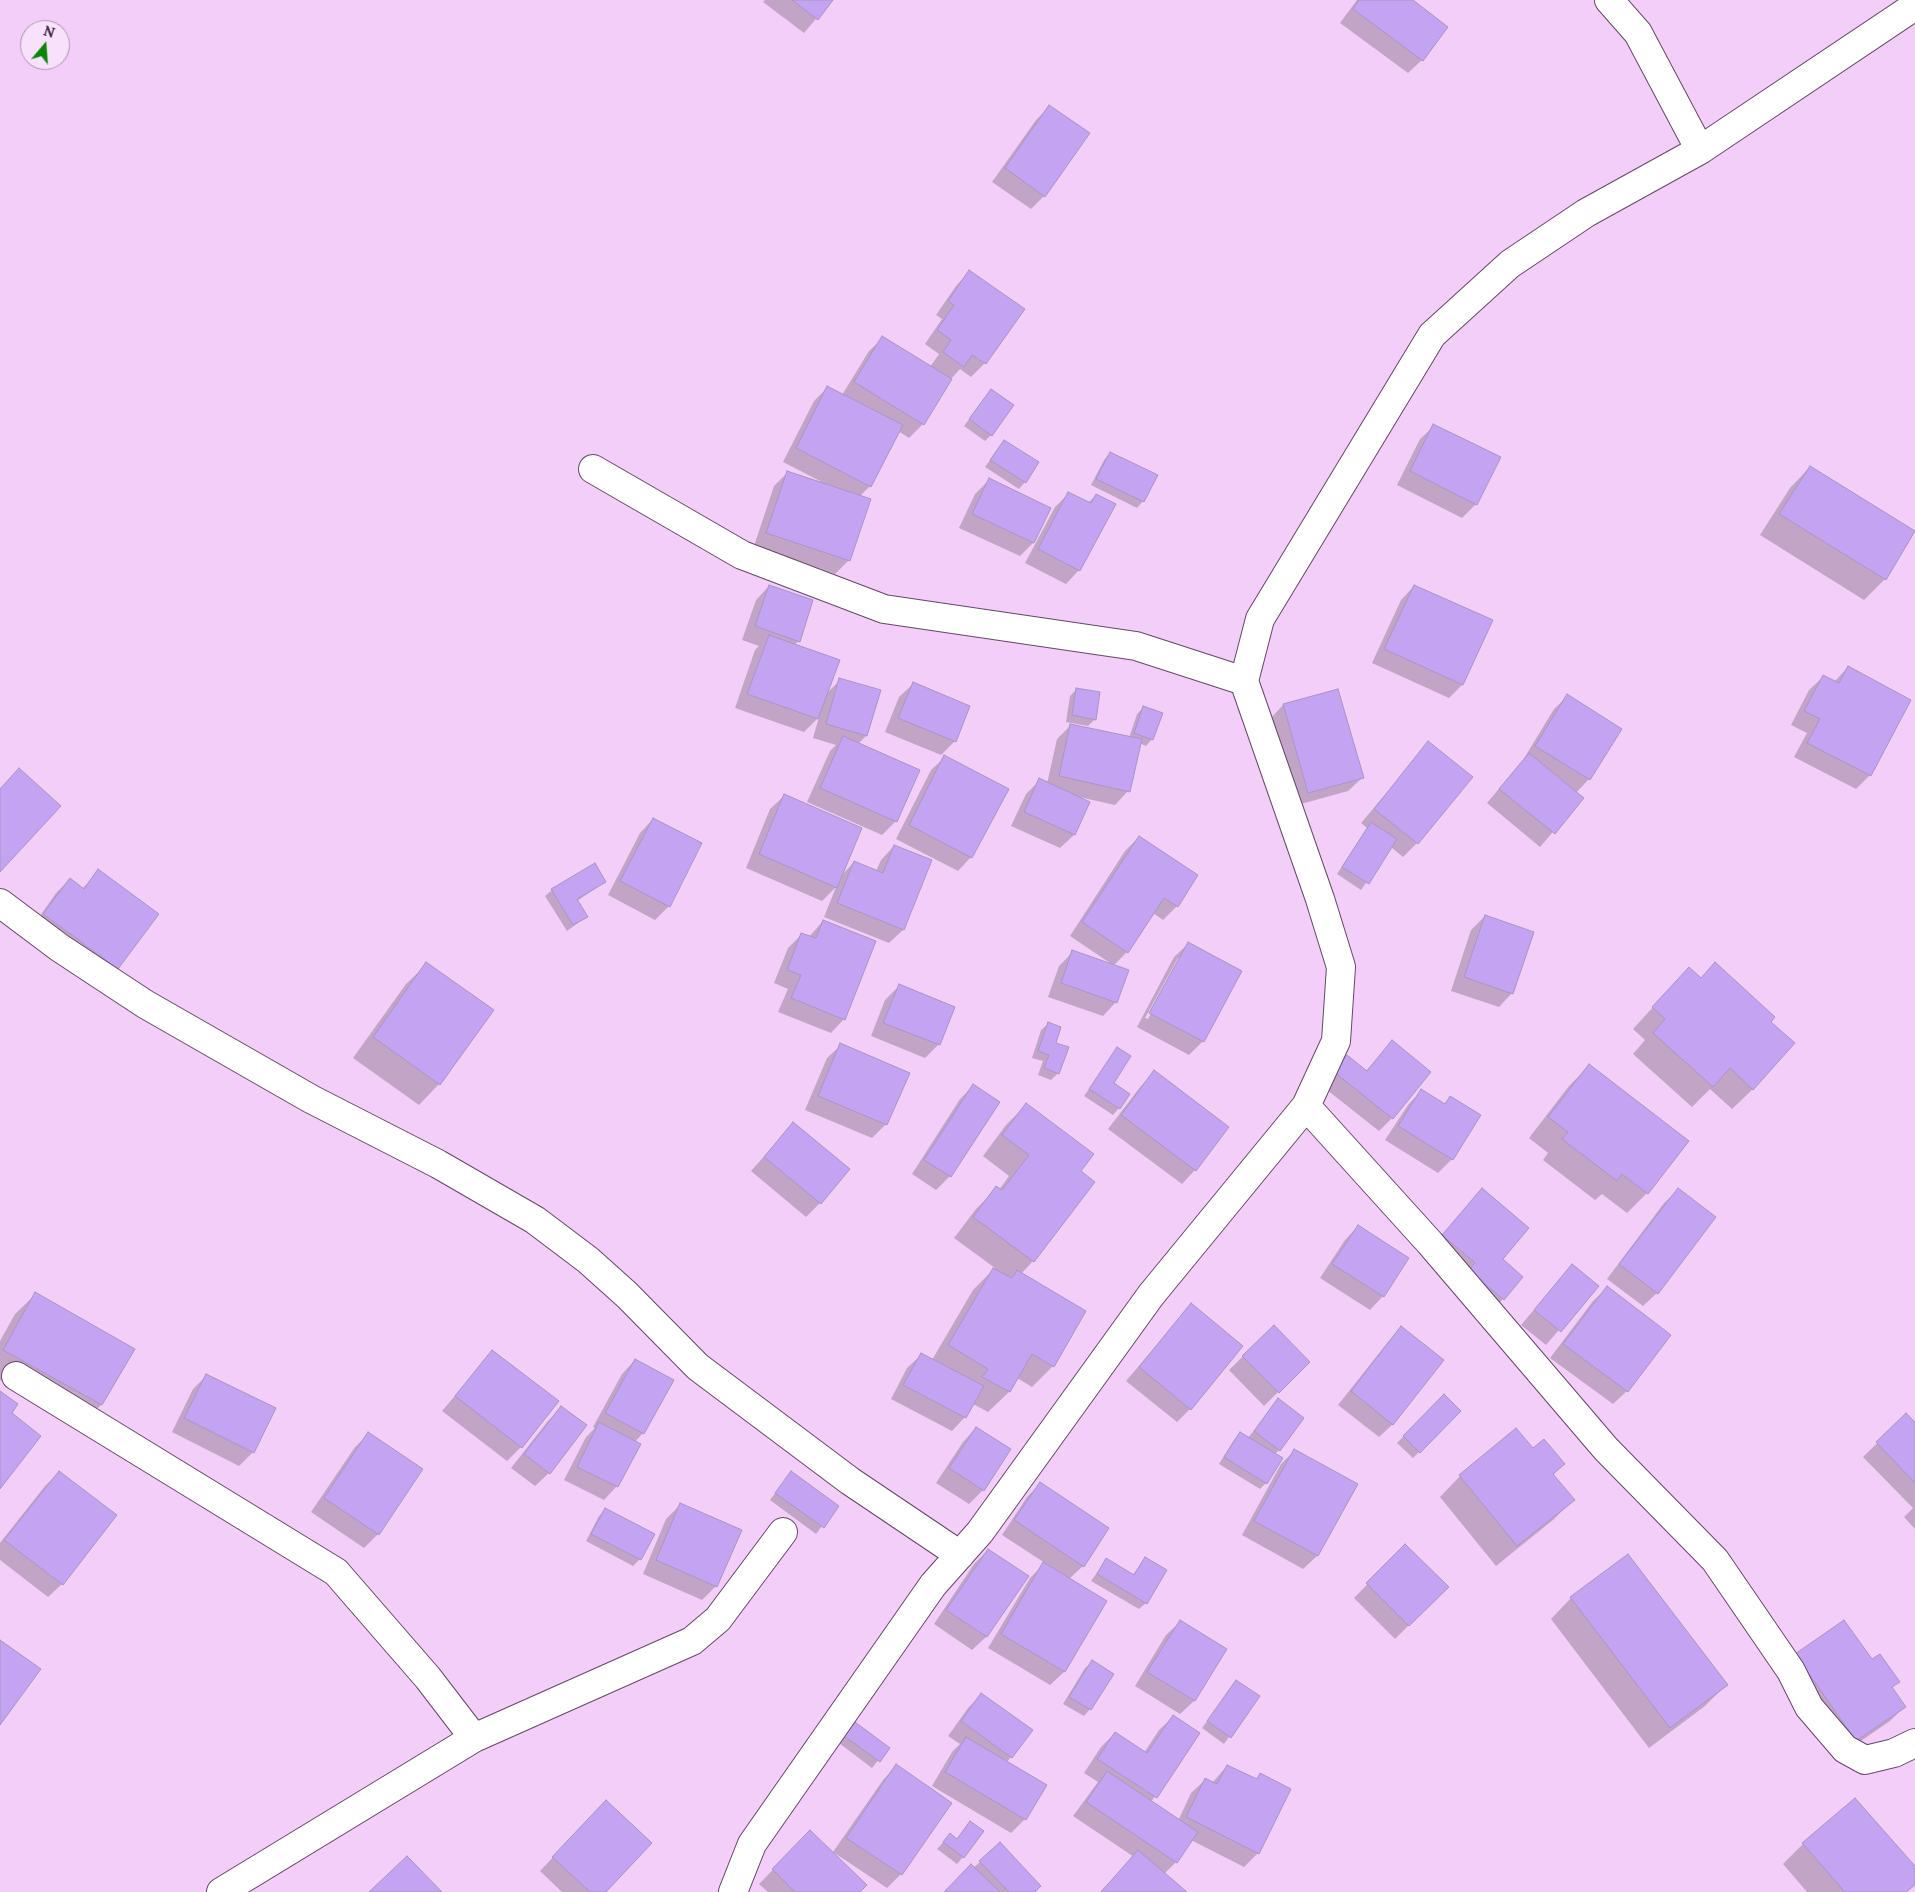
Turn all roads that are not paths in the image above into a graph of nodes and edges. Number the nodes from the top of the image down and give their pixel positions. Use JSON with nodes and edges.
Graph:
{"nodes":[{"id":1,"x":1608,"y":0,"type":"edge"},
{"id":2,"x":1915,"y":6,"type":"edge"},
{"id":3,"x":1700,"y":150,"type":"junction"},
{"id":4,"x":593,"y":469,"type":"dead end"},
{"id":5,"x":1244,"y":681,"type":"junction"},
{"id":6,"x":0,"y":903,"type":"edge"},
{"id":7,"x":1306,"y":1106,"type":"junction"},
{"id":8,"x":16,"y":1376,"type":"dead end"},
{"id":9,"x":783,"y":1532,"type":"dead end"},
{"id":10,"x":960,"y":1555,"type":"junction"},
{"id":11,"x":474,"y":1738,"type":"junction"},
{"id":12,"x":1915,"y":1743,"type":"edge"},
{"id":13,"x":221,"y":1892,"type":"edge"},
{"id":14,"x":733,"y":1892,"type":"edge"}],
"edges":[{"from":1,"to":3,"type":"street"},
{"from":2,"to":3,"type":"street"},
{"from":3,"to":5,"type":"street"},
{"from":4,"to":5,"type":"street"},
{"from":5,"to":7,"type":"street"},
{"from":6,"to":10,"type":"street"},
{"from":7,"to":10,"type":"street"},
{"from":7,"to":12,"type":"street"},
{"from":8,"to":11,"type":"street"},
{"from":9,"to":11,"type":"street"},
{"from":10,"to":14,"type":"street"},
{"from":11,"to":13,"type":"street"}]}
